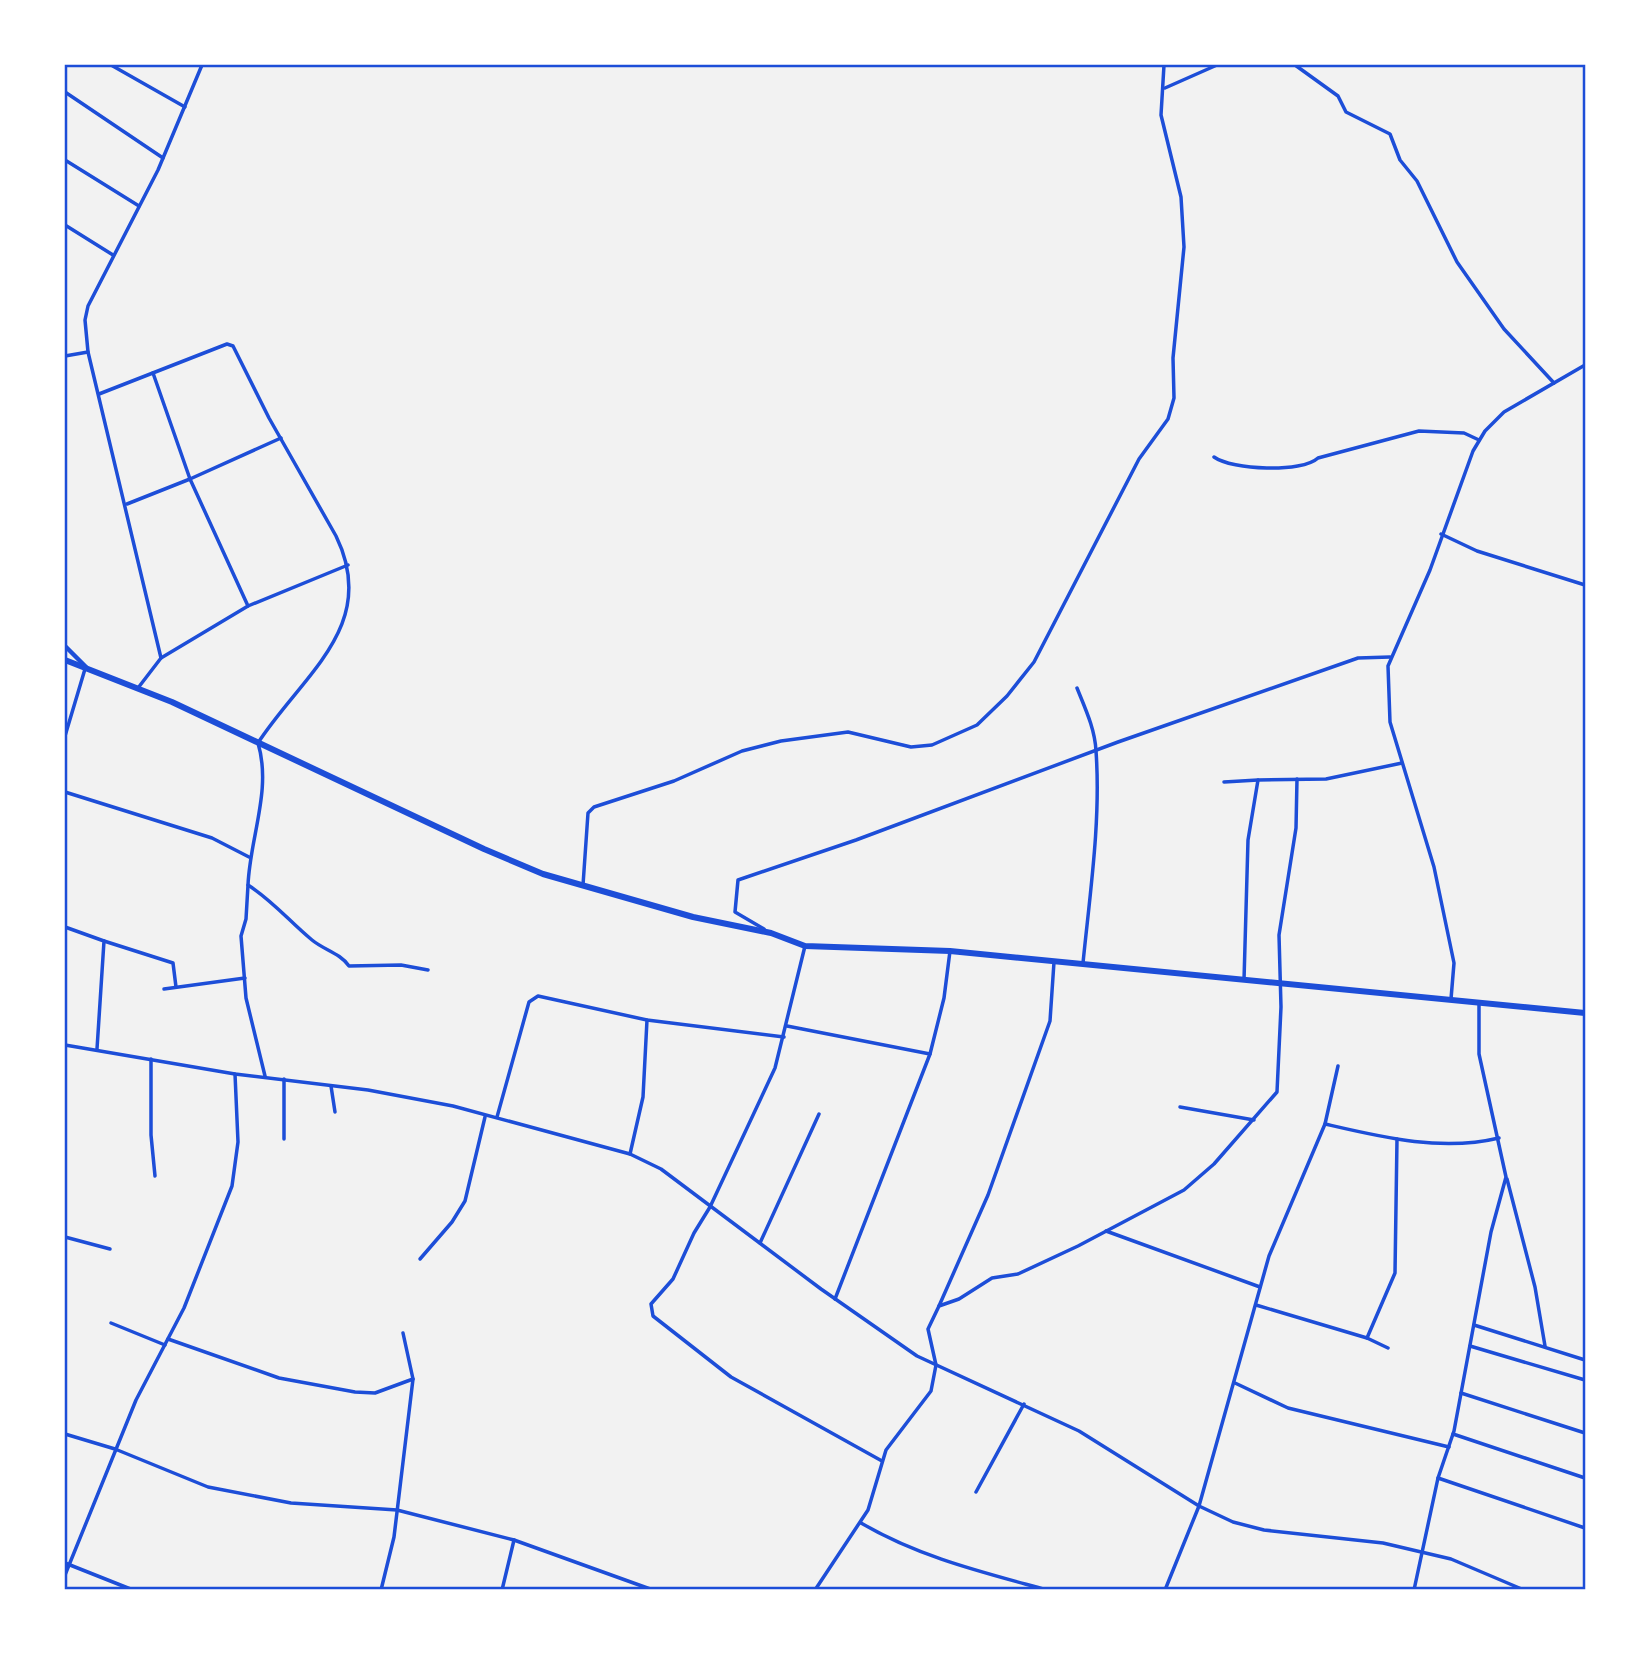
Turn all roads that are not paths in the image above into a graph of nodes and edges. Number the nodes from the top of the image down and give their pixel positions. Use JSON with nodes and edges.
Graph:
{"nodes":[{"id":1,"x":111,"y":65,"type":"edge"},
{"id":2,"x":202,"y":65,"type":"edge"},
{"id":3,"x":1164,"y":65,"type":"edge"},
{"id":4,"x":1217,"y":65,"type":"edge"},
{"id":5,"x":1295,"y":65,"type":"edge"},
{"id":6,"x":1164,"y":88,"type":"junction"},
{"id":7,"x":65,"y":92,"type":"edge"},
{"id":8,"x":185,"y":107,"type":"junction"},
{"id":9,"x":163,"y":158,"type":"junction"},
{"id":10,"x":65,"y":160,"type":"edge"},
{"id":11,"x":139,"y":206,"type":"junction"},
{"id":12,"x":65,"y":225,"type":"edge"},
{"id":13,"x":113,"y":255,"type":"junction"},
{"id":14,"x":88,"y":352,"type":"junction"},
{"id":15,"x":65,"y":356,"type":"edge"},
{"id":16,"x":1585,"y":365,"type":"edge"},
{"id":17,"x":153,"y":373,"type":"junction"},
{"id":18,"x":1554,"y":383,"type":"junction"},
{"id":19,"x":99,"y":394,"type":"junction"},
{"id":20,"x":281,"y":438,"type":"junction"},
{"id":21,"x":1479,"y":440,"type":"junction"},
{"id":22,"x":1214,"y":457,"type":"dead end"},
{"id":23,"x":190,"y":480,"type":"junction"},
{"id":24,"x":127,"y":505,"type":"junction"},
{"id":25,"x":1441,"y":534,"type":"junction"},
{"id":26,"x":348,"y":565,"type":"junction"},
{"id":27,"x":1585,"y":585,"type":"edge"},
{"id":28,"x":248,"y":606,"type":"junction"},
{"id":29,"x":65,"y":646,"type":"edge"},
{"id":30,"x":1390,"y":657,"type":"junction"},
{"id":31,"x":161,"y":658,"type":"junction"},
{"id":32,"x":65,"y":660,"type":"edge"},
{"id":33,"x":86,"y":667,"type":"junction"},
{"id":34,"x":1077,"y":688,"type":"dead end"},
{"id":35,"x":137,"y":689,"type":"junction"},
{"id":36,"x":65,"y":736,"type":"edge"},
{"id":37,"x":258,"y":743,"type":"junction"},
{"id":38,"x":1096,"y":750,"type":"junction"},
{"id":39,"x":1402,"y":763,"type":"junction"},
{"id":40,"x":1297,"y":779,"type":"junction"},
{"id":41,"x":1258,"y":780,"type":"junction"},
{"id":42,"x":1224,"y":782,"type":"dead end"},
{"id":43,"x":65,"y":792,"type":"edge"},
{"id":44,"x":249,"y":857,"type":"junction"},
{"id":45,"x":248,"y":885,"type":"junction"},
{"id":46,"x":583,"y":887,"type":"junction"},
{"id":47,"x":65,"y":927,"type":"edge"},
{"id":48,"x":771,"y":933,"type":"junction"},
{"id":49,"x":104,"y":941,"type":"junction"},
{"id":50,"x":805,"y":946,"type":"junction"},
{"id":51,"x":950,"y":951,"type":"junction"},
{"id":52,"x":1054,"y":962,"type":"junction"},
{"id":53,"x":1083,"y":965,"type":"junction"},
{"id":54,"x":428,"y":970,"type":"dead end"},
{"id":55,"x":245,"y":978,"type":"junction"},
{"id":56,"x":1244,"y":980,"type":"junction"},
{"id":57,"x":1280,"y":983,"type":"junction"},
{"id":58,"x":176,"y":987,"type":"junction"},
{"id":59,"x":164,"y":989,"type":"dead end"},
{"id":60,"x":1451,"y":999,"type":"junction"},
{"id":61,"x":1480,"y":1002,"type":"junction"},
{"id":62,"x":1585,"y":1013,"type":"edge"},
{"id":63,"x":648,"y":1020,"type":"junction"},
{"id":64,"x":787,"y":1027,"type":"junction"},
{"id":65,"x":784,"y":1037,"type":"junction"},
{"id":66,"x":65,"y":1045,"type":"edge"},
{"id":67,"x":97,"y":1049,"type":"junction"},
{"id":68,"x":930,"y":1054,"type":"junction"},
{"id":69,"x":151,"y":1059,"type":"junction"},
{"id":70,"x":1338,"y":1066,"type":"dead end"},
{"id":71,"x":235,"y":1074,"type":"junction"},
{"id":72,"x":265,"y":1076,"type":"junction"},
{"id":73,"x":284,"y":1079,"type":"junction"},
{"id":74,"x":331,"y":1086,"type":"junction"},
{"id":75,"x":1181,"y":1107,"type":"dead end"},
{"id":76,"x":335,"y":1112,"type":"dead end"},
{"id":77,"x":819,"y":1114,"type":"dead end"},
{"id":78,"x":485,"y":1117,"type":"junction"},
{"id":79,"x":496,"y":1118,"type":"junction"},
{"id":80,"x":1254,"y":1120,"type":"junction"},
{"id":81,"x":1325,"y":1124,"type":"junction"},
{"id":82,"x":1499,"y":1138,"type":"junction"},
{"id":83,"x":284,"y":1139,"type":"dead end"},
{"id":84,"x":1397,"y":1139,"type":"junction"},
{"id":85,"x":630,"y":1154,"type":"junction"},
{"id":86,"x":155,"y":1175,"type":"dead end"},
{"id":87,"x":1506,"y":1177,"type":"junction"},
{"id":88,"x":710,"y":1207,"type":"junction"},
{"id":89,"x":1106,"y":1231,"type":"junction"},
{"id":90,"x":65,"y":1237,"type":"edge"},
{"id":91,"x":760,"y":1243,"type":"junction"},
{"id":92,"x":110,"y":1249,"type":"dead end"},
{"id":93,"x":420,"y":1259,"type":"dead end"},
{"id":94,"x":1260,"y":1287,"type":"junction"},
{"id":95,"x":835,"y":1299,"type":"junction"},
{"id":96,"x":1256,"y":1305,"type":"junction"},
{"id":97,"x":939,"y":1306,"type":"junction"},
{"id":98,"x":111,"y":1323,"type":"dead end"},
{"id":99,"x":1474,"y":1325,"type":"junction"},
{"id":100,"x":403,"y":1333,"type":"dead end"},
{"id":101,"x":1367,"y":1338,"type":"junction"},
{"id":102,"x":168,"y":1339,"type":"junction"},
{"id":103,"x":165,"y":1345,"type":"junction"},
{"id":104,"x":1470,"y":1346,"type":"junction"},
{"id":105,"x":1545,"y":1346,"type":"junction"},
{"id":106,"x":1388,"y":1348,"type":"dead end"},
{"id":107,"x":1585,"y":1360,"type":"edge"},
{"id":108,"x":936,"y":1365,"type":"junction"},
{"id":109,"x":413,"y":1379,"type":"junction"},
{"id":110,"x":1585,"y":1380,"type":"edge"},
{"id":111,"x":1235,"y":1383,"type":"junction"},
{"id":112,"x":1461,"y":1393,"type":"junction"},
{"id":113,"x":1024,"y":1404,"type":"junction"},
{"id":114,"x":1585,"y":1433,"type":"edge"},
{"id":115,"x":65,"y":1434,"type":"edge"},
{"id":116,"x":1453,"y":1434,"type":"junction"},
{"id":117,"x":1449,"y":1447,"type":"junction"},
{"id":118,"x":115,"y":1450,"type":"junction"},
{"id":119,"x":881,"y":1461,"type":"junction"},
{"id":120,"x":1438,"y":1478,"type":"junction"},
{"id":121,"x":1585,"y":1478,"type":"edge"},
{"id":122,"x":976,"y":1492,"type":"dead end"},
{"id":123,"x":1199,"y":1506,"type":"junction"},
{"id":124,"x":397,"y":1510,"type":"junction"},
{"id":125,"x":860,"y":1523,"type":"junction"},
{"id":126,"x":1585,"y":1528,"type":"edge"},
{"id":127,"x":514,"y":1540,"type":"junction"},
{"id":128,"x":1423,"y":1552,"type":"junction"},
{"id":129,"x":67,"y":1564,"type":"edge"},
{"id":130,"x":65,"y":1575,"type":"edge"},
{"id":131,"x":133,"y":1590,"type":"edge"},
{"id":132,"x":381,"y":1590,"type":"edge"},
{"id":133,"x":502,"y":1590,"type":"edge"},
{"id":134,"x":653,"y":1590,"type":"edge"},
{"id":135,"x":815,"y":1590,"type":"edge"},
{"id":136,"x":1047,"y":1590,"type":"edge"},
{"id":137,"x":1165,"y":1590,"type":"edge"},
{"id":138,"x":1414,"y":1590,"type":"edge"},
{"id":139,"x":1524,"y":1590,"type":"edge"}],
"edges":[{"from":1,"to":8,"type":"street"},
{"from":2,"to":8,"type":"street"},
{"from":3,"to":6,"type":"street"},
{"from":4,"to":6,"type":"street"},
{"from":5,"to":18,"type":"street"},
{"from":6,"to":46,"type":"street"},
{"from":7,"to":9,"type":"street"},
{"from":8,"to":9,"type":"street"},
{"from":9,"to":11,"type":"street"},
{"from":10,"to":11,"type":"street"},
{"from":11,"to":13,"type":"street"},
{"from":12,"to":13,"type":"street"},
{"from":13,"to":14,"type":"street"},
{"from":14,"to":15,"type":"street"},
{"from":14,"to":19,"type":"street"},
{"from":16,"to":18,"type":"street"},
{"from":17,"to":19,"type":"street"},
{"from":17,"to":20,"type":"street"},
{"from":17,"to":23,"type":"street"},
{"from":18,"to":21,"type":"street"},
{"from":19,"to":24,"type":"street"},
{"from":20,"to":23,"type":"street"},
{"from":20,"to":26,"type":"street"},
{"from":21,"to":22,"type":"street"},
{"from":21,"to":25,"type":"street"},
{"from":23,"to":24,"type":"street"},
{"from":23,"to":28,"type":"street"},
{"from":24,"to":31,"type":"street"},
{"from":25,"to":27,"type":"street"},
{"from":25,"to":30,"type":"street"},
{"from":26,"to":28,"type":"street"},
{"from":26,"to":37,"type":"street"},
{"from":28,"to":31,"type":"street"},
{"from":29,"to":33,"type":"street"},
{"from":30,"to":38,"type":"street"},
{"from":30,"to":39,"type":"street"},
{"from":31,"to":35,"type":"street"},
{"from":32,"to":33,"type":"highway"},
{"from":33,"to":35,"type":"highway"},
{"from":33,"to":36,"type":"street"},
{"from":34,"to":38,"type":"street"},
{"from":35,"to":37,"type":"highway"},
{"from":37,"to":44,"type":"street"},
{"from":37,"to":46,"type":"highway"},
{"from":38,"to":48,"type":"street"},
{"from":38,"to":53,"type":"street"},
{"from":39,"to":40,"type":"street"},
{"from":39,"to":60,"type":"street"},
{"from":40,"to":41,"type":"street"},
{"from":40,"to":57,"type":"street"},
{"from":41,"to":42,"type":"street"},
{"from":41,"to":56,"type":"street"},
{"from":43,"to":44,"type":"street"},
{"from":44,"to":45,"type":"street"},
{"from":45,"to":54,"type":"street"},
{"from":45,"to":55,"type":"street"},
{"from":46,"to":48,"type":"highway"},
{"from":47,"to":49,"type":"street"},
{"from":48,"to":50,"type":"highway"},
{"from":49,"to":58,"type":"street"},
{"from":49,"to":67,"type":"street"},
{"from":50,"to":51,"type":"highway"},
{"from":50,"to":64,"type":"street"},
{"from":51,"to":52,"type":"highway"},
{"from":51,"to":68,"type":"street"},
{"from":52,"to":53,"type":"highway"},
{"from":52,"to":97,"type":"street"},
{"from":53,"to":56,"type":"highway"},
{"from":55,"to":58,"type":"street"},
{"from":55,"to":72,"type":"street"},
{"from":56,"to":57,"type":"highway"},
{"from":57,"to":60,"type":"highway"},
{"from":57,"to":80,"type":"street"},
{"from":58,"to":59,"type":"street"},
{"from":60,"to":61,"type":"highway"},
{"from":61,"to":62,"type":"highway"},
{"from":61,"to":82,"type":"street"},
{"from":63,"to":65,"type":"street"},
{"from":63,"to":79,"type":"street"},
{"from":63,"to":85,"type":"street"},
{"from":64,"to":65,"type":"street"},
{"from":64,"to":68,"type":"street"},
{"from":65,"to":88,"type":"street"},
{"from":66,"to":67,"type":"street"},
{"from":67,"to":69,"type":"street"},
{"from":68,"to":95,"type":"street"},
{"from":69,"to":71,"type":"street"},
{"from":69,"to":86,"type":"street"},
{"from":70,"to":81,"type":"street"},
{"from":71,"to":72,"type":"street"},
{"from":71,"to":102,"type":"street"},
{"from":72,"to":73,"type":"street"},
{"from":73,"to":74,"type":"street"},
{"from":73,"to":83,"type":"street"},
{"from":74,"to":76,"type":"street"},
{"from":74,"to":78,"type":"street"},
{"from":75,"to":80,"type":"street"},
{"from":77,"to":91,"type":"street"},
{"from":78,"to":79,"type":"street"},
{"from":78,"to":93,"type":"street"},
{"from":79,"to":85,"type":"street"},
{"from":80,"to":89,"type":"street"},
{"from":81,"to":84,"type":"street"},
{"from":81,"to":94,"type":"street"},
{"from":82,"to":84,"type":"street"},
{"from":82,"to":87,"type":"street"},
{"from":84,"to":101,"type":"street"},
{"from":85,"to":88,"type":"street"},
{"from":87,"to":99,"type":"street"},
{"from":87,"to":105,"type":"street"},
{"from":88,"to":91,"type":"street"},
{"from":88,"to":119,"type":"street"},
{"from":89,"to":94,"type":"street"},
{"from":89,"to":97,"type":"street"},
{"from":90,"to":92,"type":"street"},
{"from":91,"to":95,"type":"street"},
{"from":94,"to":96,"type":"street"},
{"from":95,"to":108,"type":"street"},
{"from":96,"to":101,"type":"street"},
{"from":96,"to":111,"type":"street"},
{"from":97,"to":108,"type":"street"},
{"from":98,"to":103,"type":"street"},
{"from":99,"to":104,"type":"street"},
{"from":99,"to":105,"type":"street"},
{"from":100,"to":109,"type":"street"},
{"from":101,"to":106,"type":"street"},
{"from":102,"to":103,"type":"street"},
{"from":102,"to":109,"type":"street"},
{"from":103,"to":118,"type":"street"},
{"from":104,"to":110,"type":"street"},
{"from":104,"to":112,"type":"street"},
{"from":105,"to":107,"type":"street"},
{"from":108,"to":113,"type":"street"},
{"from":108,"to":119,"type":"street"},
{"from":109,"to":124,"type":"street"},
{"from":111,"to":117,"type":"street"},
{"from":111,"to":123,"type":"street"},
{"from":112,"to":114,"type":"street"},
{"from":112,"to":116,"type":"street"},
{"from":113,"to":122,"type":"street"},
{"from":113,"to":123,"type":"street"},
{"from":115,"to":118,"type":"street"},
{"from":116,"to":117,"type":"street"},
{"from":116,"to":121,"type":"street"},
{"from":117,"to":120,"type":"street"},
{"from":118,"to":124,"type":"street"},
{"from":118,"to":129,"type":"street"},
{"from":119,"to":125,"type":"street"},
{"from":120,"to":126,"type":"street"},
{"from":120,"to":128,"type":"street"},
{"from":123,"to":128,"type":"street"},
{"from":123,"to":137,"type":"street"},
{"from":124,"to":127,"type":"street"},
{"from":124,"to":132,"type":"street"},
{"from":125,"to":135,"type":"street"},
{"from":125,"to":136,"type":"street"},
{"from":127,"to":133,"type":"street"},
{"from":127,"to":134,"type":"street"},
{"from":128,"to":138,"type":"street"},
{"from":128,"to":139,"type":"street"},
{"from":129,"to":130,"type":"street"},
{"from":129,"to":131,"type":"street"}]}
